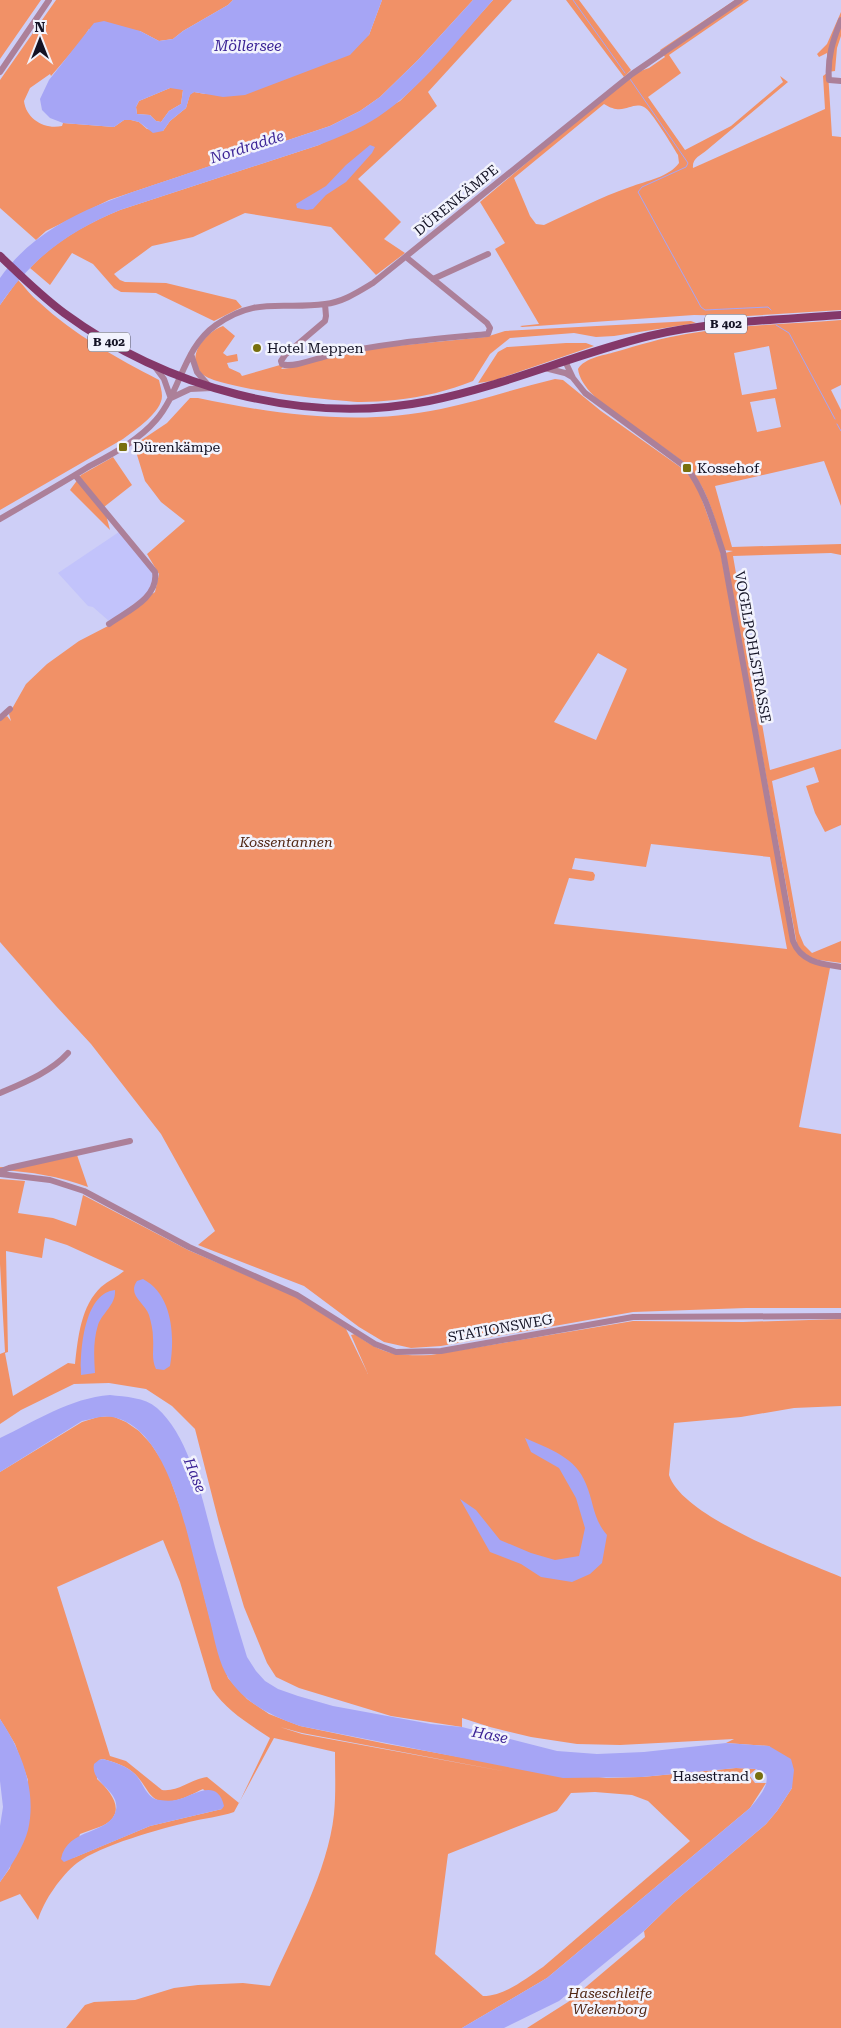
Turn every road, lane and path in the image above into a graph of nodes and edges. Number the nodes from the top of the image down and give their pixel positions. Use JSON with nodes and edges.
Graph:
{"nodes":[{"id":1,"x":49,"y":0,"type":"edge"},
{"id":2,"x":740,"y":0,"type":"edge"},
{"id":3,"x":841,"y":20,"type":"edge"},
{"id":4,"x":0,"y":72,"type":"edge"},
{"id":5,"x":841,"y":81,"type":"edge"},
{"id":6,"x":488,"y":254,"type":"dead end"},
{"id":7,"x":0,"y":256,"type":"edge"},
{"id":8,"x":406,"y":257,"type":"junction"},
{"id":9,"x":433,"y":279,"type":"junction"},
{"id":10,"x":325,"y":304,"type":"junction"},
{"id":11,"x":841,"y":315,"type":"edge"},
{"id":12,"x":191,"y":354,"type":"junction"},
{"id":13,"x":565,"y":361,"type":"junction"},
{"id":14,"x":155,"y":367,"type":"junction"},
{"id":15,"x":545,"y":368,"type":"junction"},
{"id":16,"x":179,"y":377,"type":"junction"},
{"id":17,"x":573,"y":378,"type":"junction"},
{"id":18,"x":211,"y":387,"type":"junction"},
{"id":19,"x":170,"y":398,"type":"junction"},
{"id":20,"x":74,"y":475,"type":"junction"},
{"id":21,"x":0,"y":519,"type":"edge"},
{"id":22,"x":109,"y":624,"type":"dead end"},
{"id":23,"x":10,"y":709,"type":"dead end"},
{"id":24,"x":0,"y":718,"type":"edge"},
{"id":25,"x":841,"y":967,"type":"edge"},
{"id":26,"x":68,"y":1053,"type":"dead end"},
{"id":27,"x":0,"y":1093,"type":"edge"},
{"id":28,"x":130,"y":1141,"type":"dead end"},
{"id":29,"x":0,"y":1174,"type":"edge"},
{"id":30,"x":841,"y":1316,"type":"edge"}],
"edges":[{"from":1,"to":4,"type":"street"},
{"from":2,"to":8,"type":"street","name":"DÜRENKÄMPE"},
{"from":3,"to":5,"type":"street"},
{"from":6,"to":9,"type":"street"},
{"from":7,"to":14,"type":"main road","number":"B 402"},
{"from":8,"to":9,"type":"street"},
{"from":8,"to":10,"type":"street","name":"DÜRENKÄMPE"},
{"from":9,"to":10,"type":"street"},
{"from":10,"to":12,"type":"street","name":"DÜRENKÄMPE"},
{"from":11,"to":13,"type":"main road","number":"B 402"},
{"from":12,"to":16,"type":"street","name":"DÜRENKÄMPE"},
{"from":12,"to":18,"type":"street"},
{"from":13,"to":15,"type":"main road","number":"B 402"},
{"from":13,"to":17,"type":"street","name":"VOGELPOHLSTRASSE"},
{"from":14,"to":16,"type":"main road","number":"B 402"},
{"from":14,"to":19,"type":"street"},
{"from":15,"to":17,"type":"street"},
{"from":15,"to":18,"type":"main road","number":"B 402"},
{"from":16,"to":18,"type":"main road","number":"B 402"},
{"from":16,"to":19,"type":"street","name":"DÜRENKÄMPE"},
{"from":17,"to":25,"type":"street","name":"VOGELPOHLSTRASSE"},
{"from":18,"to":19,"type":"street"},
{"from":19,"to":20,"type":"street","name":"DÜRENKÄMPE"},
{"from":20,"to":21,"type":"street","name":"DÜRENKÄMPE"},
{"from":20,"to":22,"type":"street"},
{"from":23,"to":24,"type":"street"},
{"from":26,"to":27,"type":"street"},
{"from":28,"to":29,"type":"street"},
{"from":29,"to":30,"type":"street","name":"STATIONSWEG"}]}
